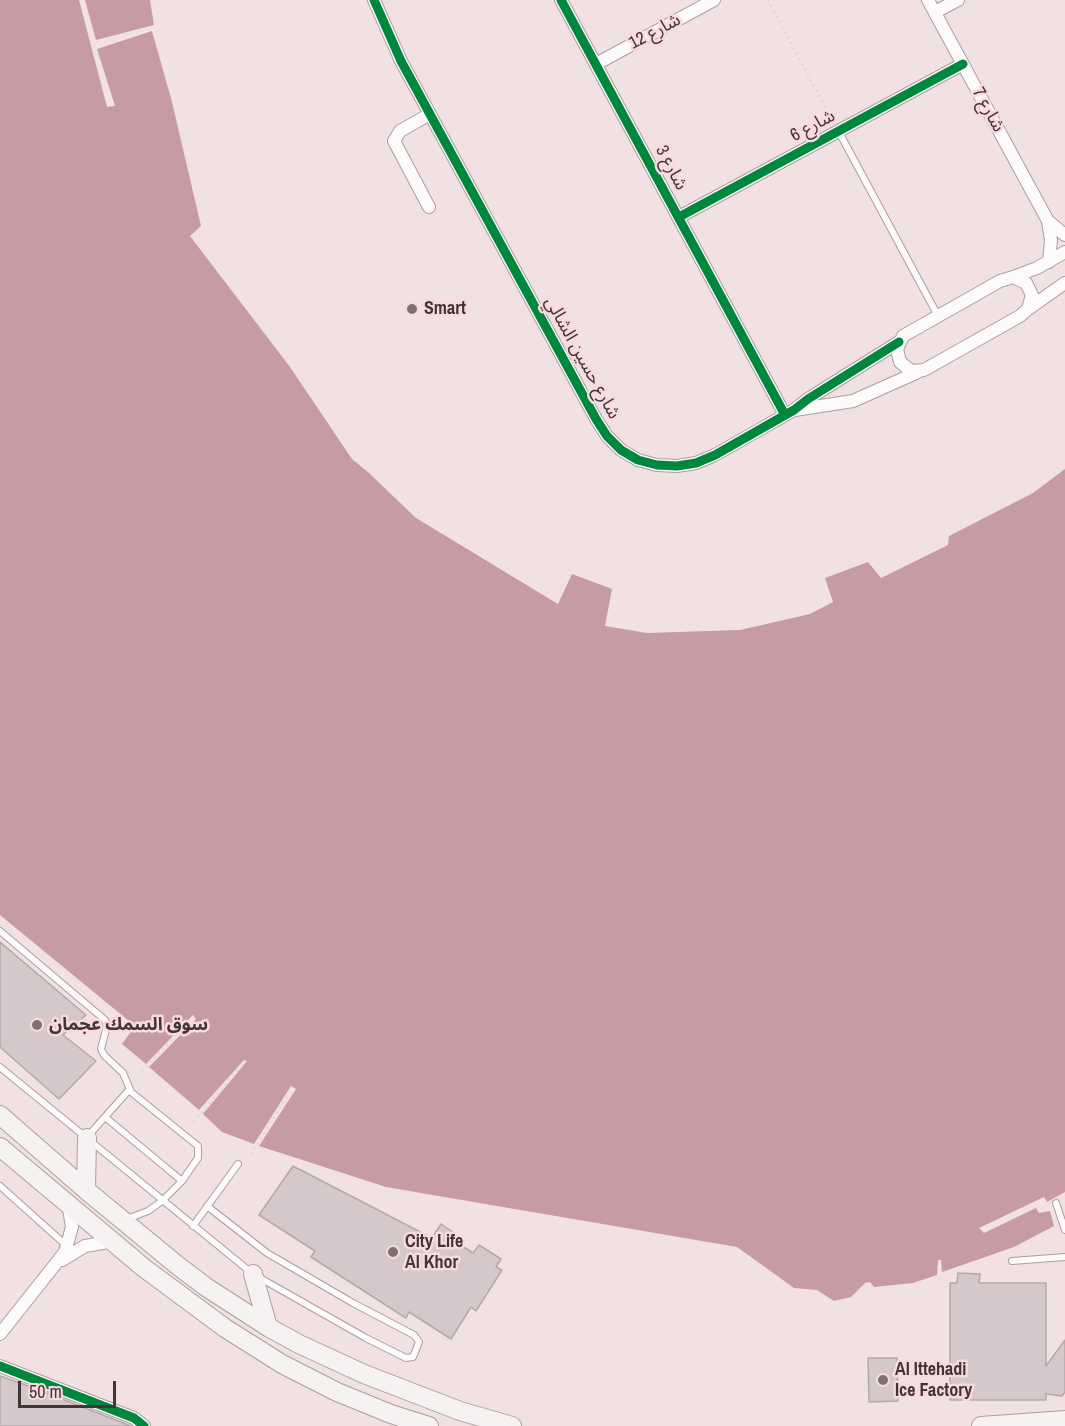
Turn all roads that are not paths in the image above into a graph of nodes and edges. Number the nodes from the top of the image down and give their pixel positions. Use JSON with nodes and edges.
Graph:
{"nodes":[{"id":1,"x":561,"y":0,"type":"edge"},
{"id":2,"x":714,"y":0,"type":"edge"},
{"id":3,"x":928,"y":0,"type":"edge"},
{"id":4,"x":958,"y":0,"type":"edge"},
{"id":5,"x":377,"y":1,"type":"edge"},
{"id":6,"x":935,"y":12,"type":"junction"},
{"id":7,"x":596,"y":64,"type":"junction"},
{"id":8,"x":963,"y":64,"type":"junction"},
{"id":9,"x":430,"y":114,"type":"junction"},
{"id":10,"x":838,"y":131,"type":"junction"},
{"id":11,"x":429,"y":207,"type":"dead end"},
{"id":12,"x":679,"y":217,"type":"junction"},
{"id":13,"x":1048,"y":221,"type":"junction"},
{"id":14,"x":1065,"y":235,"type":"edge"},
{"id":15,"x":1065,"y":252,"type":"edge"},
{"id":16,"x":1049,"y":261,"type":"junction"},
{"id":17,"x":1013,"y":278,"type":"junction"},
{"id":18,"x":1065,"y":283,"type":"edge"},
{"id":19,"x":1028,"y":309,"type":"junction"},
{"id":20,"x":938,"y":316,"type":"junction"},
{"id":21,"x":898,"y":342,"type":"junction"},
{"id":22,"x":918,"y":372,"type":"junction"},
{"id":23,"x":790,"y":413,"type":"junction"},
{"id":24,"x":0,"y":931,"type":"edge"},
{"id":25,"x":0,"y":1067,"type":"edge"},
{"id":26,"x":129,"y":1090,"type":"junction"},
{"id":27,"x":0,"y":1115,"type":"edge"},
{"id":28,"x":105,"y":1117,"type":"junction"},
{"id":29,"x":87,"y":1138,"type":"junction"},
{"id":30,"x":0,"y":1147,"type":"edge"},
{"id":31,"x":238,"y":1164,"type":"dead end"},
{"id":32,"x":182,"y":1181,"type":"junction"},
{"id":33,"x":0,"y":1186,"type":"edge"},
{"id":34,"x":86,"y":1190,"type":"junction"},
{"id":35,"x":162,"y":1201,"type":"junction"},
{"id":36,"x":68,"y":1202,"type":"junction"},
{"id":37,"x":1056,"y":1203,"type":"dead end"},
{"id":38,"x":207,"y":1206,"type":"junction"},
{"id":39,"x":123,"y":1220,"type":"junction"},
{"id":40,"x":193,"y":1226,"type":"junction"},
{"id":41,"x":1065,"y":1230,"type":"edge"},
{"id":42,"x":114,"y":1241,"type":"junction"},
{"id":43,"x":67,"y":1246,"type":"junction"},
{"id":44,"x":1065,"y":1257,"type":"edge"},
{"id":45,"x":1011,"y":1260,"type":"dead end"},
{"id":46,"x":54,"y":1267,"type":"junction"},
{"id":47,"x":253,"y":1274,"type":"junction"},
{"id":48,"x":4,"y":1319,"type":"edge"},
{"id":49,"x":268,"y":1327,"type":"junction"},
{"id":50,"x":0,"y":1334,"type":"edge"},
{"id":51,"x":0,"y":1366,"type":"edge"},
{"id":52,"x":1065,"y":1419,"type":"edge"},
{"id":53,"x":144,"y":1426,"type":"edge"},
{"id":54,"x":429,"y":1426,"type":"edge"},
{"id":55,"x":512,"y":1426,"type":"edge"},
{"id":56,"x":981,"y":1426,"type":"edge"}],
"edges":[{"from":1,"to":7,"type":"street","name":"شارع 3"},
{"from":2,"to":7,"type":"street","name":"شارع 12"},
{"from":3,"to":6,"type":"street","name":"شارع 7"},
{"from":4,"to":6,"type":"street"},
{"from":5,"to":9,"type":"street","name":"شارع حسين الشالي"},
{"from":6,"to":8,"type":"street","name":"شارع 7"},
{"from":7,"to":12,"type":"street","name":"شارع 3"},
{"from":8,"to":10,"type":"street","name":"شارع 6"},
{"from":8,"to":13,"type":"street","name":"شارع 7"},
{"from":9,"to":11,"type":"street"},
{"from":9,"to":23,"type":"street","name":"شارع حسين الشالي"},
{"from":10,"to":12,"type":"street","name":"شارع 6"},
{"from":10,"to":20,"type":"lane"},
{"from":12,"to":23,"type":"street","name":"شارع 3"},
{"from":13,"to":14,"type":"street","name":"شارع 7"},
{"from":13,"to":16,"type":"street","name":"شارع 7"},
{"from":15,"to":16,"type":"street","name":"شارع حسين الشالي"},
{"from":16,"to":17,"type":"street","name":"شارع حسين الشالي"},
{"from":17,"to":19,"type":"street"},
{"from":17,"to":20,"type":"street","name":"شارع حسين الشالي"},
{"from":18,"to":19,"type":"street","name":"شارع حسين الشالي"},
{"from":19,"to":22,"type":"street","name":"شارع حسين الشالي"},
{"from":20,"to":21,"type":"street","name":"شارع حسين الشالي"},
{"from":21,"to":22,"type":"street"},
{"from":21,"to":23,"type":"street","name":"شارع حسين الشالي"},
{"from":22,"to":23,"type":"street","name":"شارع حسين الشالي"},
{"from":24,"to":26,"type":"lane"},
{"from":25,"to":29,"type":"lane"},
{"from":26,"to":28,"type":"lane"},
{"from":26,"to":32,"type":"lane"},
{"from":27,"to":34,"type":"main road"},
{"from":28,"to":29,"type":"lane"},
{"from":28,"to":32,"type":"lane"},
{"from":29,"to":34,"type":"main road"},
{"from":29,"to":35,"type":"lane"},
{"from":30,"to":36,"type":"main road"},
{"from":31,"to":38,"type":"lane"},
{"from":32,"to":35,"type":"lane"},
{"from":33,"to":43,"type":"lane"},
{"from":34,"to":39,"type":"main road"},
{"from":35,"to":39,"type":"lane"},
{"from":35,"to":40,"type":"lane"},
{"from":36,"to":42,"type":"main road"},
{"from":36,"to":43,"type":"street"},
{"from":37,"to":41,"type":"lane"},
{"from":38,"to":40,"type":"lane"},
{"from":38,"to":47,"type":"lane"},
{"from":39,"to":49,"type":"main road"},
{"from":40,"to":47,"type":"lane"},
{"from":42,"to":46,"type":"street"},
{"from":42,"to":54,"type":"main road"},
{"from":43,"to":46,"type":"street"},
{"from":44,"to":45,"type":"lane"},
{"from":46,"to":48,"type":"street"},
{"from":47,"to":49,"type":"main road"},
{"from":48,"to":50,"type":"street"},
{"from":49,"to":55,"type":"main road"},
{"from":51,"to":53,"type":"street"},
{"from":52,"to":56,"type":"main road"}]}
